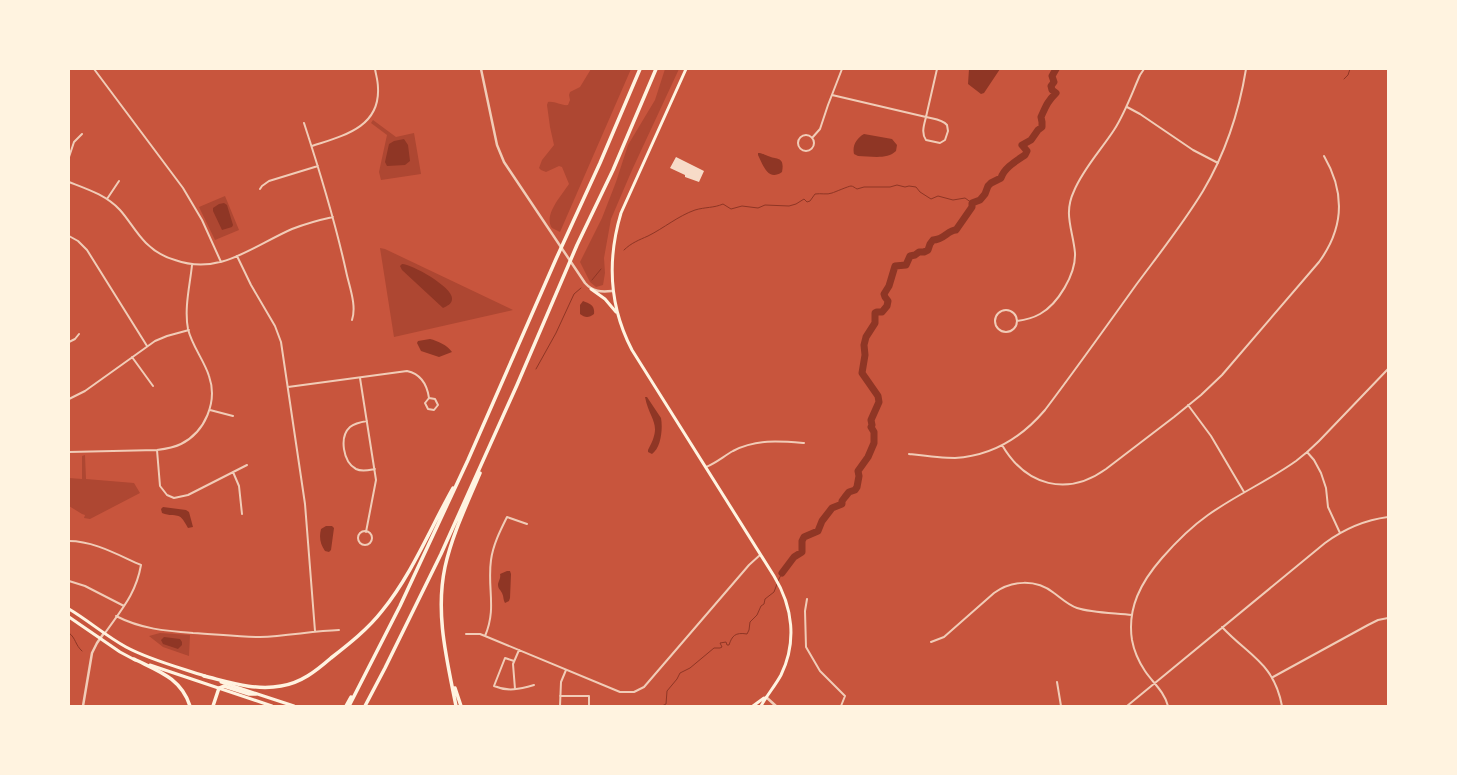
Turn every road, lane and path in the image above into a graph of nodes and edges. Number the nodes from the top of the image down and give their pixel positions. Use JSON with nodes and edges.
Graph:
{"nodes":[{"id":1,"x":94,"y":69,"type":"edge"},
{"id":2,"x":376,"y":69,"type":"edge"},
{"id":3,"x":481,"y":69,"type":"edge"},
{"id":4,"x":640,"y":69,"type":"edge"},
{"id":5,"x":656,"y":69,"type":"edge"},
{"id":6,"x":686,"y":69,"type":"edge"},
{"id":7,"x":842,"y":69,"type":"edge"},
{"id":8,"x":937,"y":69,"type":"edge"},
{"id":9,"x":1144,"y":69,"type":"edge"},
{"id":10,"x":1246,"y":69,"type":"edge"},
{"id":11,"x":832,"y":95,"type":"junction"},
{"id":12,"x":1126,"y":107,"type":"junction"},
{"id":13,"x":926,"y":117,"type":"junction"},
{"id":14,"x":304,"y":123,"type":"dead end"},
{"id":15,"x":82,"y":134,"type":"dead end"},
{"id":16,"x":812,"y":138,"type":"junction"},
{"id":17,"x":312,"y":146,"type":"junction"},
{"id":18,"x":1324,"y":156,"type":"dead end"},
{"id":19,"x":69,"y":157,"type":"edge"},
{"id":20,"x":1218,"y":163,"type":"junction"},
{"id":21,"x":318,"y":166,"type":"junction"},
{"id":22,"x":119,"y":181,"type":"dead end"},
{"id":23,"x":69,"y":182,"type":"edge"},
{"id":24,"x":260,"y":189,"type":"dead end"},
{"id":25,"x":107,"y":199,"type":"junction"},
{"id":26,"x":333,"y":217,"type":"junction"},
{"id":27,"x":69,"y":236,"type":"edge"},
{"id":28,"x":237,"y":256,"type":"junction"},
{"id":29,"x":221,"y":262,"type":"junction"},
{"id":30,"x":192,"y":265,"type":"junction"},
{"id":31,"x":591,"y":289,"type":"junction"},
{"id":32,"x":612,"y":291,"type":"junction"},
{"id":33,"x":617,"y":314,"type":"junction"},
{"id":34,"x":352,"y":320,"type":"dead end"},
{"id":35,"x":1017,"y":321,"type":"junction"},
{"id":36,"x":189,"y":330,"type":"junction"},
{"id":37,"x":79,"y":334,"type":"dead end"},
{"id":38,"x":69,"y":342,"type":"edge"},
{"id":39,"x":147,"y":346,"type":"junction"},
{"id":40,"x":132,"y":357,"type":"junction"},
{"id":41,"x":1388,"y":369,"type":"edge"},
{"id":42,"x":360,"y":378,"type":"junction"},
{"id":43,"x":153,"y":386,"type":"dead end"},
{"id":44,"x":288,"y":387,"type":"junction"},
{"id":45,"x":429,"y":398,"type":"junction"},
{"id":46,"x":69,"y":399,"type":"edge"},
{"id":47,"x":1188,"y":405,"type":"junction"},
{"id":48,"x":210,"y":410,"type":"junction"},
{"id":49,"x":233,"y":416,"type":"dead end"},
{"id":50,"x":367,"y":421,"type":"junction"},
{"id":51,"x":500,"y":425,"type":"junction"},
{"id":52,"x":804,"y":443,"type":"dead end"},
{"id":53,"x":1002,"y":445,"type":"junction"},
{"id":54,"x":157,"y":450,"type":"junction"},
{"id":55,"x":69,"y":452,"type":"edge"},
{"id":56,"x":1307,"y":452,"type":"junction"},
{"id":57,"x":909,"y":454,"type":"dead end"},
{"id":58,"x":468,"y":460,"type":"junction"},
{"id":59,"x":247,"y":465,"type":"dead end"},
{"id":60,"x":705,"y":468,"type":"junction"},
{"id":61,"x":375,"y":469,"type":"junction"},
{"id":62,"x":233,"y":472,"type":"junction"},
{"id":63,"x":1244,"y":492,"type":"junction"},
{"id":64,"x":242,"y":514,"type":"dead end"},
{"id":65,"x":1388,"y":517,"type":"edge"},
{"id":66,"x":527,"y":524,"type":"dead end"},
{"id":67,"x":366,"y":532,"type":"junction"},
{"id":68,"x":1340,"y":533,"type":"junction"},
{"id":69,"x":69,"y":541,"type":"edge"},
{"id":70,"x":761,"y":554,"type":"junction"},
{"id":71,"x":69,"y":581,"type":"edge"},
{"id":72,"x":807,"y":599,"type":"dead end"},
{"id":73,"x":124,"y":606,"type":"junction"},
{"id":74,"x":69,"y":610,"type":"edge"},
{"id":75,"x":1132,"y":615,"type":"junction"},
{"id":76,"x":116,"y":616,"type":"junction"},
{"id":77,"x":69,"y":617,"type":"edge"},
{"id":78,"x":1388,"y":618,"type":"edge"},
{"id":79,"x":1222,"y":627,"type":"junction"},
{"id":80,"x":339,"y":630,"type":"dead end"},
{"id":81,"x":316,"y":631,"type":"junction"},
{"id":82,"x":104,"y":633,"type":"junction"},
{"id":83,"x":466,"y":634,"type":"dead end"},
{"id":84,"x":485,"y":636,"type":"junction"},
{"id":85,"x":100,"y":638,"type":"junction"},
{"id":86,"x":931,"y":642,"type":"dead end"},
{"id":87,"x":519,"y":650,"type":"junction"},
{"id":88,"x":134,"y":659,"type":"junction"},
{"id":89,"x":371,"y":661,"type":"junction"},
{"id":90,"x":514,"y":661,"type":"junction"},
{"id":91,"x":566,"y":670,"type":"junction"},
{"id":92,"x":450,"y":672,"type":"junction"},
{"id":93,"x":204,"y":676,"type":"junction"},
{"id":94,"x":1273,"y":677,"type":"junction"},
{"id":95,"x":1057,"y":682,"type":"dead end"},
{"id":96,"x":1155,"y":682,"type":"junction"},
{"id":97,"x":534,"y":685,"type":"dead end"},
{"id":98,"x":219,"y":688,"type":"junction"},
{"id":99,"x":515,"y":690,"type":"junction"},
{"id":100,"x":256,"y":694,"type":"junction"},
{"id":101,"x":560,"y":696,"type":"junction"},
{"id":102,"x":766,"y":697,"type":"junction"},
{"id":103,"x":83,"y":706,"type":"edge"},
{"id":104,"x":190,"y":706,"type":"edge"},
{"id":105,"x":213,"y":706,"type":"edge"},
{"id":106,"x":272,"y":706,"type":"edge"},
{"id":107,"x":294,"y":706,"type":"edge"},
{"id":108,"x":346,"y":706,"type":"edge"},
{"id":109,"x":349,"y":706,"type":"edge"},
{"id":110,"x":365,"y":706,"type":"edge"},
{"id":111,"x":456,"y":706,"type":"edge"},
{"id":112,"x":461,"y":706,"type":"edge"},
{"id":113,"x":560,"y":706,"type":"edge"},
{"id":114,"x":589,"y":706,"type":"edge"},
{"id":115,"x":753,"y":706,"type":"edge"},
{"id":116,"x":761,"y":706,"type":"edge"},
{"id":117,"x":776,"y":706,"type":"edge"},
{"id":118,"x":841,"y":706,"type":"edge"},
{"id":119,"x":1061,"y":706,"type":"edge"},
{"id":120,"x":1127,"y":706,"type":"edge"},
{"id":121,"x":1168,"y":706,"type":"edge"},
{"id":122,"x":1282,"y":706,"type":"edge"}],
"edges":[{"from":1,"to":29,"type":"street"},
{"from":2,"to":17,"type":"street"},
{"from":3,"to":31,"type":"street"},
{"from":4,"to":58,"type":"highway"},
{"from":5,"to":51,"type":"highway"},
{"from":6,"to":32,"type":"main road"},
{"from":7,"to":11,"type":"street"},
{"from":8,"to":13,"type":"street"},
{"from":9,"to":12,"type":"street"},
{"from":10,"to":20,"type":"street"},
{"from":11,"to":13,"type":"street"},
{"from":11,"to":16,"type":"street"},
{"from":12,"to":20,"type":"street"},
{"from":12,"to":35,"type":"street"},
{"from":13,"to":13,"type":"street"},
{"from":14,"to":17,"type":"street"},
{"from":15,"to":19,"type":"street"},
{"from":16,"to":16,"type":"street"},
{"from":17,"to":21,"type":"street"},
{"from":18,"to":47,"type":"street"},
{"from":20,"to":53,"type":"street"},
{"from":21,"to":24,"type":"street"},
{"from":21,"to":26,"type":"street"},
{"from":22,"to":25,"type":"street"},
{"from":23,"to":25,"type":"street"},
{"from":25,"to":30,"type":"street"},
{"from":26,"to":28,"type":"street"},
{"from":26,"to":34,"type":"street"},
{"from":27,"to":39,"type":"street"},
{"from":28,"to":29,"type":"street"},
{"from":28,"to":44,"type":"street"},
{"from":29,"to":30,"type":"street"},
{"from":30,"to":36,"type":"street"},
{"from":31,"to":32,"type":"street"},
{"from":31,"to":33,"type":"main road"},
{"from":32,"to":33,"type":"main road"},
{"from":33,"to":60,"type":"main road"},
{"from":35,"to":35,"type":"street"},
{"from":36,"to":39,"type":"street"},
{"from":36,"to":48,"type":"street"},
{"from":37,"to":38,"type":"street"},
{"from":39,"to":40,"type":"street"},
{"from":40,"to":43,"type":"street"},
{"from":40,"to":46,"type":"street"},
{"from":41,"to":56,"type":"street"},
{"from":42,"to":44,"type":"street"},
{"from":42,"to":45,"type":"street"},
{"from":42,"to":50,"type":"street"},
{"from":44,"to":81,"type":"street"},
{"from":45,"to":45,"type":"street"},
{"from":47,"to":53,"type":"street"},
{"from":47,"to":63,"type":"street"},
{"from":48,"to":49,"type":"street"},
{"from":48,"to":54,"type":"street"},
{"from":50,"to":61,"type":"street"},
{"from":50,"to":61,"type":"street"},
{"from":51,"to":92,"type":"highway"},
{"from":51,"to":110,"type":"highway"},
{"from":52,"to":60,"type":"street"},
{"from":53,"to":57,"type":"street"},
{"from":54,"to":55,"type":"street"},
{"from":54,"to":62,"type":"street"},
{"from":56,"to":63,"type":"street"},
{"from":56,"to":68,"type":"street"},
{"from":58,"to":89,"type":"highway"},
{"from":58,"to":93,"type":"highway"},
{"from":59,"to":62,"type":"street"},
{"from":60,"to":70,"type":"main road"},
{"from":61,"to":67,"type":"street"},
{"from":62,"to":64,"type":"street"},
{"from":63,"to":75,"type":"street"},
{"from":65,"to":68,"type":"street"},
{"from":66,"to":84,"type":"street"},
{"from":67,"to":67,"type":"street"},
{"from":68,"to":79,"type":"street"},
{"from":69,"to":73,"type":"street"},
{"from":70,"to":91,"type":"street"},
{"from":70,"to":102,"type":"main road"},
{"from":71,"to":73,"type":"street"},
{"from":72,"to":118,"type":"street"},
{"from":73,"to":76,"type":"street"},
{"from":74,"to":82,"type":"main road"},
{"from":75,"to":86,"type":"street"},
{"from":75,"to":96,"type":"street"},
{"from":76,"to":81,"type":"street"},
{"from":76,"to":82,"type":"street"},
{"from":77,"to":85,"type":"main road"},
{"from":78,"to":94,"type":"street"},
{"from":79,"to":94,"type":"street"},
{"from":79,"to":96,"type":"street"},
{"from":80,"to":81,"type":"street"},
{"from":82,"to":85,"type":"street"},
{"from":82,"to":93,"type":"main road"},
{"from":83,"to":84,"type":"street"},
{"from":84,"to":87,"type":"street"},
{"from":85,"to":88,"type":"main road"},
{"from":85,"to":103,"type":"street"},
{"from":87,"to":90,"type":"street"},
{"from":87,"to":91,"type":"street"},
{"from":88,"to":98,"type":"main road"},
{"from":88,"to":104,"type":"highway"},
{"from":89,"to":108,"type":"highway"},
{"from":89,"to":109,"type":"highway"},
{"from":90,"to":99,"type":"street"},
{"from":90,"to":99,"type":"street"},
{"from":91,"to":101,"type":"street"},
{"from":92,"to":111,"type":"highway"},
{"from":92,"to":112,"type":"highway"},
{"from":93,"to":100,"type":"main road"},
{"from":94,"to":122,"type":"street"},
{"from":95,"to":119,"type":"street"},
{"from":96,"to":120,"type":"street"},
{"from":96,"to":121,"type":"street"},
{"from":97,"to":99,"type":"street"},
{"from":98,"to":100,"type":"highway"},
{"from":98,"to":105,"type":"highway"},
{"from":98,"to":106,"type":"main road"},
{"from":100,"to":107,"type":"main road"},
{"from":101,"to":113,"type":"street"},
{"from":101,"to":114,"type":"street"},
{"from":102,"to":115,"type":"main road"},
{"from":102,"to":116,"type":"main road"},
{"from":102,"to":117,"type":"street"}]}
